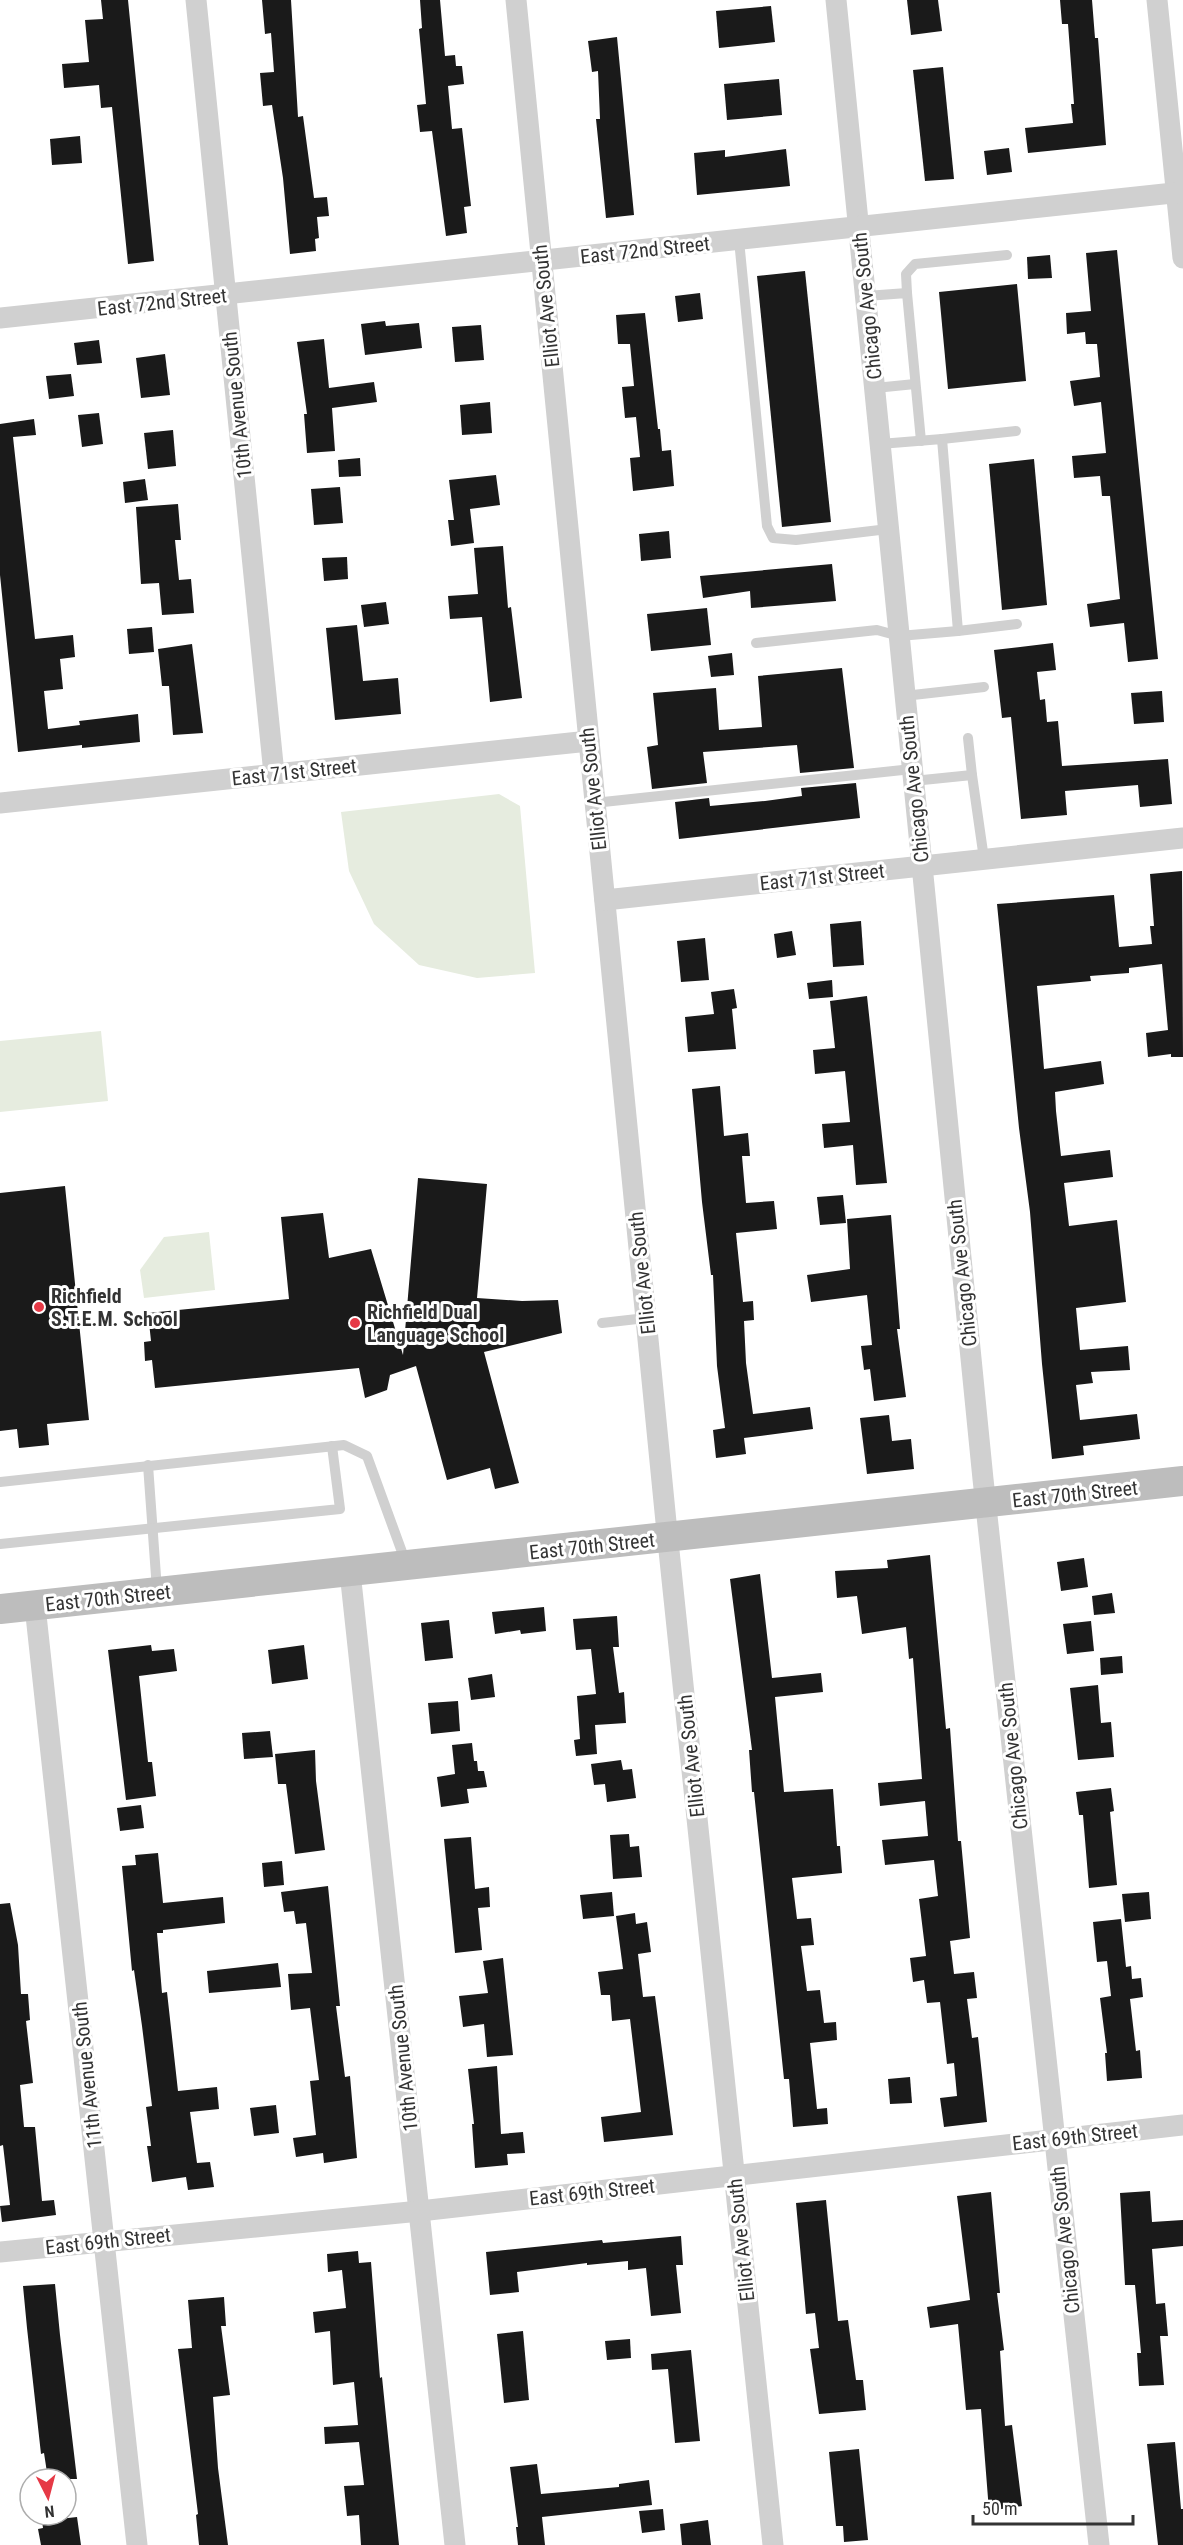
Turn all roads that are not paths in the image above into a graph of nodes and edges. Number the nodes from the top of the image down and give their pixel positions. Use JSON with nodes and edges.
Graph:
{"nodes":[{"id":1,"x":196,"y":0,"type":"edge"},
{"id":2,"x":516,"y":0,"type":"edge"},
{"id":3,"x":836,"y":0,"type":"edge"},
{"id":4,"x":1157,"y":0,"type":"edge"},
{"id":5,"x":1180,"y":192,"type":"edge"},
{"id":6,"x":859,"y":227,"type":"junction"},
{"id":7,"x":739,"y":240,"type":"junction"},
{"id":8,"x":1007,"y":255,"type":"dead end"},
{"id":9,"x":1183,"y":258,"type":"edge"},
{"id":10,"x":542,"y":261,"type":"junction"},
{"id":11,"x":907,"y":292,"type":"junction"},
{"id":12,"x":226,"y":296,"type":"junction"},
{"id":13,"x":866,"y":296,"type":"junction"},
{"id":14,"x":0,"y":318,"type":"edge"},
{"id":15,"x":915,"y":384,"type":"junction"},
{"id":16,"x":874,"y":388,"type":"junction"},
{"id":17,"x":1016,"y":431,"type":"dead end"},
{"id":18,"x":942,"y":439,"type":"junction"},
{"id":19,"x":921,"y":441,"type":"junction"},
{"id":20,"x":880,"y":444,"type":"junction"},
{"id":21,"x":888,"y":529,"type":"junction"},
{"id":22,"x":1017,"y":624,"type":"dead end"},
{"id":23,"x":958,"y":631,"type":"junction"},
{"id":24,"x":899,"y":636,"type":"junction"},
{"id":25,"x":756,"y":643,"type":"dead end"},
{"id":26,"x":984,"y":687,"type":"dead end"},
{"id":27,"x":904,"y":696,"type":"junction"},
{"id":28,"x":968,"y":738,"type":"dead end"},
{"id":29,"x":589,"y":741,"type":"junction"},
{"id":30,"x":274,"y":774,"type":"junction"},
{"id":31,"x":912,"y":775,"type":"junction"},
{"id":32,"x":972,"y":775,"type":"junction"},
{"id":33,"x":0,"y":803,"type":"edge"},
{"id":34,"x":594,"y":803,"type":"junction"},
{"id":35,"x":1183,"y":838,"type":"edge"},
{"id":36,"x":984,"y":859,"type":"junction"},
{"id":37,"x":922,"y":866,"type":"junction"},
{"id":38,"x":604,"y":900,"type":"junction"},
{"id":39,"x":646,"y":1318,"type":"junction"},
{"id":40,"x":602,"y":1323,"type":"dead end"},
{"id":41,"x":332,"y":1446,"type":"junction"},
{"id":42,"x":148,"y":1465,"type":"junction"},
{"id":43,"x":1183,"y":1481,"type":"edge"},
{"id":44,"x":0,"y":1482,"type":"edge"},
{"id":45,"x":985,"y":1504,"type":"junction"},
{"id":46,"x":154,"y":1529,"type":"junction"},
{"id":47,"x":668,"y":1538,"type":"junction"},
{"id":48,"x":0,"y":1544,"type":"edge"},
{"id":49,"x":407,"y":1566,"type":"junction"},
{"id":50,"x":350,"y":1572,"type":"junction"},
{"id":51,"x":158,"y":1593,"type":"junction"},
{"id":52,"x":35,"y":1606,"type":"junction"},
{"id":53,"x":0,"y":1609,"type":"edge"},
{"id":54,"x":1183,"y":2125,"type":"edge"},
{"id":55,"x":1054,"y":2139,"type":"junction"},
{"id":56,"x":735,"y":2176,"type":"junction"},
{"id":57,"x":420,"y":2211,"type":"junction"},
{"id":58,"x":105,"y":2241,"type":"junction"},
{"id":59,"x":0,"y":2252,"type":"edge"},
{"id":60,"x":137,"y":2545,"type":"edge"},
{"id":61,"x":455,"y":2545,"type":"edge"},
{"id":62,"x":773,"y":2545,"type":"edge"},
{"id":63,"x":1099,"y":2545,"type":"edge"}],
"edges":[{"from":1,"to":12,"type":"street","name":"10th Avenue South"},
{"from":2,"to":10,"type":"street","name":"Elliot Ave South"},
{"from":3,"to":6,"type":"street","name":"Chicago Ave South"},
{"from":4,"to":5,"type":"street"},
{"from":5,"to":6,"type":"street","name":"East 72nd Street"},
{"from":5,"to":9,"type":"street"},
{"from":6,"to":7,"type":"street","name":"East 72nd Street"},
{"from":6,"to":13,"type":"street","name":"Chicago Ave South"},
{"from":7,"to":10,"type":"street","name":"East 72nd Street"},
{"from":7,"to":21,"type":"lane"},
{"from":8,"to":11,"type":"lane"},
{"from":10,"to":12,"type":"street","name":"East 72nd Street"},
{"from":10,"to":29,"type":"street","name":"Elliot Ave South"},
{"from":11,"to":13,"type":"lane"},
{"from":11,"to":15,"type":"lane"},
{"from":12,"to":14,"type":"street","name":"East 72nd Street"},
{"from":12,"to":30,"type":"street","name":"10th Avenue South"},
{"from":13,"to":16,"type":"street","name":"Chicago Ave South"},
{"from":15,"to":16,"type":"lane"},
{"from":15,"to":19,"type":"lane"},
{"from":16,"to":20,"type":"street","name":"Chicago Ave South"},
{"from":17,"to":18,"type":"lane"},
{"from":18,"to":19,"type":"lane"},
{"from":18,"to":23,"type":"lane"},
{"from":19,"to":20,"type":"lane"},
{"from":20,"to":21,"type":"street","name":"Chicago Ave South"},
{"from":21,"to":24,"type":"street","name":"Chicago Ave South"},
{"from":22,"to":23,"type":"lane"},
{"from":23,"to":24,"type":"lane"},
{"from":24,"to":25,"type":"lane"},
{"from":24,"to":27,"type":"street","name":"Chicago Ave South"},
{"from":26,"to":27,"type":"lane"},
{"from":27,"to":31,"type":"street","name":"Chicago Ave South"},
{"from":28,"to":32,"type":"lane"},
{"from":29,"to":30,"type":"street","name":"East 71st Street"},
{"from":29,"to":34,"type":"street","name":"Elliot Ave South"},
{"from":30,"to":33,"type":"street","name":"East 71st Street"},
{"from":31,"to":32,"type":"lane"},
{"from":31,"to":34,"type":"lane"},
{"from":31,"to":37,"type":"street","name":"Chicago Ave South"},
{"from":32,"to":36,"type":"lane"},
{"from":34,"to":38,"type":"street","name":"Elliot Ave South"},
{"from":35,"to":36,"type":"street","name":"East 71st Street"},
{"from":36,"to":37,"type":"street","name":"East 71st Street"},
{"from":37,"to":38,"type":"street","name":"East 71st Street"},
{"from":37,"to":45,"type":"street","name":"Chicago Ave South"},
{"from":38,"to":39,"type":"street","name":"Elliot Ave South"},
{"from":39,"to":40,"type":"lane"},
{"from":39,"to":47,"type":"street","name":"Elliot Ave South"},
{"from":41,"to":42,"type":"lane"},
{"from":41,"to":46,"type":"lane"},
{"from":41,"to":49,"type":"lane"},
{"from":42,"to":44,"type":"lane"},
{"from":42,"to":46,"type":"lane"},
{"from":43,"to":45,"type":"street","name":"East 70th Street"},
{"from":45,"to":47,"type":"street","name":"East 70th Street"},
{"from":45,"to":55,"type":"street","name":"Chicago Ave South"},
{"from":46,"to":48,"type":"lane"},
{"from":46,"to":51,"type":"lane"},
{"from":47,"to":49,"type":"street","name":"East 70th Street"},
{"from":47,"to":56,"type":"street","name":"Elliot Ave South"},
{"from":49,"to":50,"type":"street","name":"East 70th Street"},
{"from":50,"to":51,"type":"street","name":"East 70th Street"},
{"from":50,"to":57,"type":"street","name":"10th Avenue South"},
{"from":51,"to":52,"type":"street","name":"East 70th Street"},
{"from":52,"to":53,"type":"street","name":"East 70th Street"},
{"from":52,"to":58,"type":"street","name":"11th Avenue South"},
{"from":54,"to":55,"type":"street","name":"East 69th Street"},
{"from":55,"to":56,"type":"street","name":"East 69th Street"},
{"from":55,"to":63,"type":"street","name":"Chicago Ave South"},
{"from":56,"to":57,"type":"street","name":"East 69th Street"},
{"from":56,"to":62,"type":"street","name":"Elliot Ave South"},
{"from":57,"to":58,"type":"street","name":"East 69th Street"},
{"from":57,"to":61,"type":"street","name":"10th Avenue South"},
{"from":58,"to":59,"type":"street","name":"East 69th Street"},
{"from":58,"to":60,"type":"street","name":"11th Avenue South"}]}
